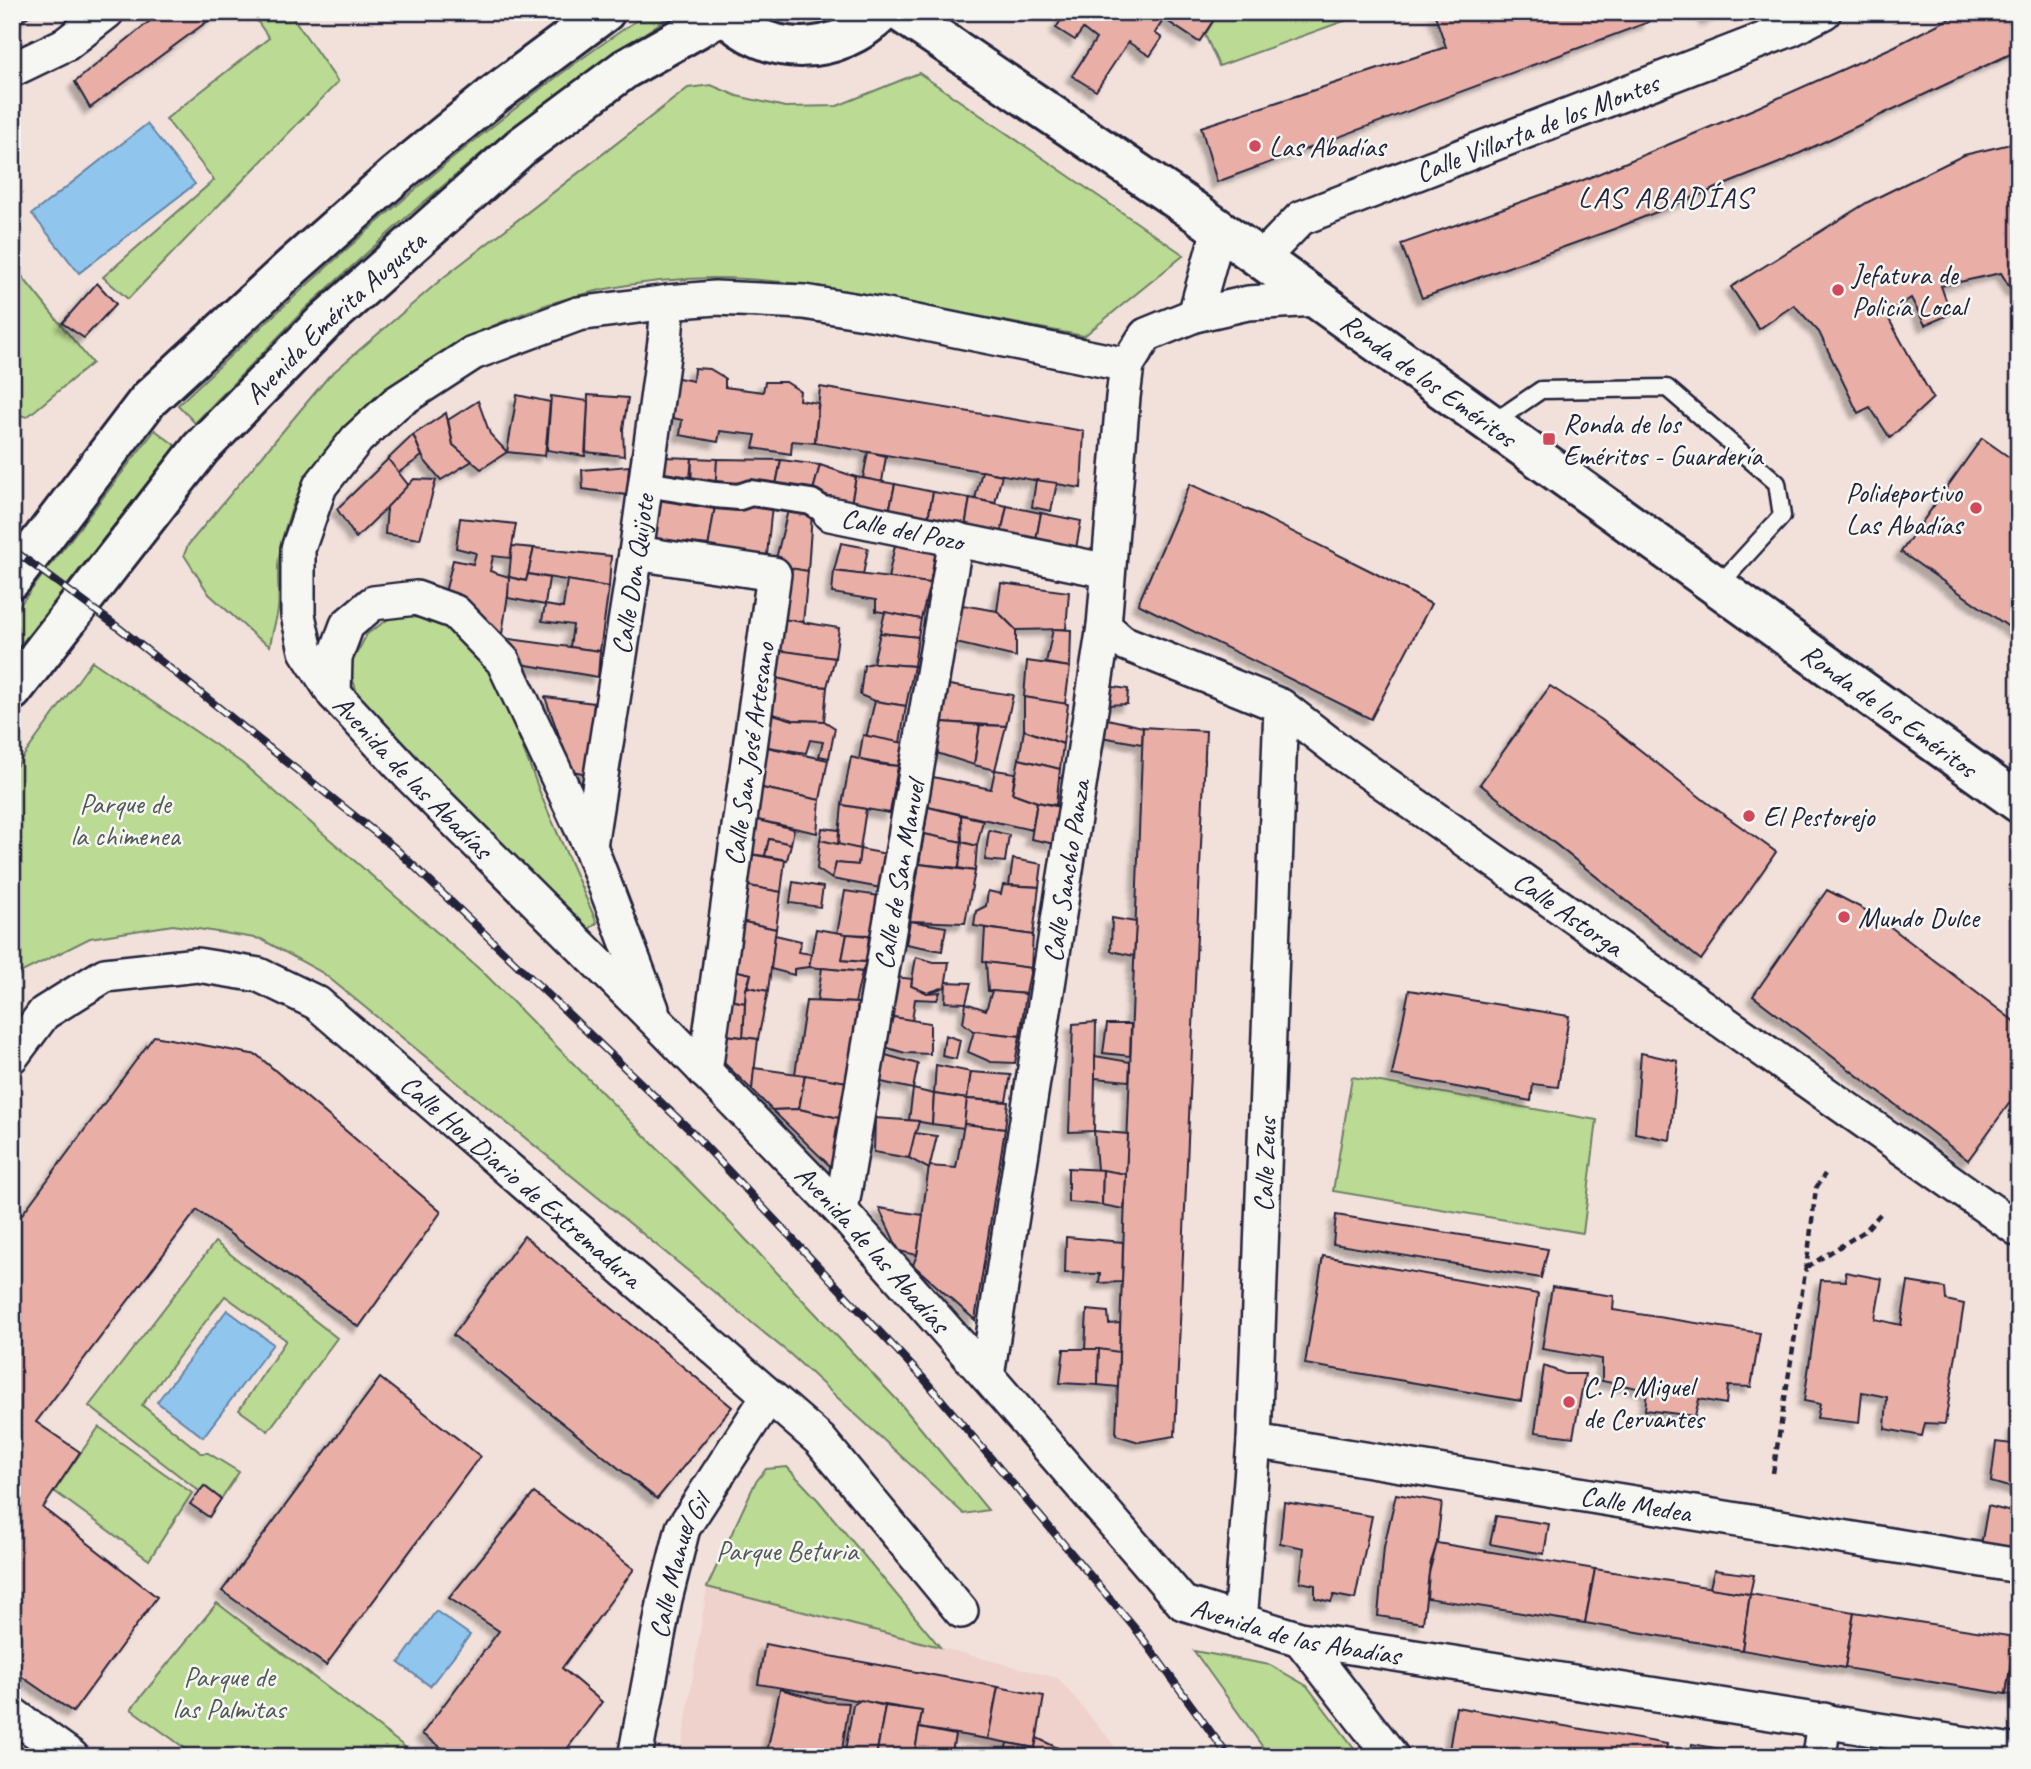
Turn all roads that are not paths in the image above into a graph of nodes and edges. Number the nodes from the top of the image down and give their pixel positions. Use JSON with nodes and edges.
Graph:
{"nodes":[{"id":1,"x":107,"y":12,"type":"edge"},
{"id":2,"x":606,"y":12,"type":"edge"},
{"id":3,"x":883,"y":12,"type":"edge"},
{"id":4,"x":900,"y":12,"type":"edge"},
{"id":5,"x":1824,"y":12,"type":"edge"},
{"id":6,"x":722,"y":13,"type":"edge"},
{"id":7,"x":12,"y":70,"type":"edge"},
{"id":8,"x":1219,"y":229,"type":"junction"},
{"id":9,"x":1261,"y":259,"type":"junction"},
{"id":10,"x":1317,"y":299,"type":"junction"},
{"id":11,"x":668,"y":302,"type":"junction"},
{"id":12,"x":1195,"y":315,"type":"junction"},
{"id":13,"x":1128,"y":365,"type":"junction"},
{"id":14,"x":1491,"y":424,"type":"junction"},
{"id":15,"x":658,"y":486,"type":"dead end"},
{"id":16,"x":830,"y":514,"type":"joint"},
{"id":17,"x":956,"y":539,"type":"junction"},
{"id":18,"x":636,"y":553,"type":"junction"},
{"id":19,"x":1108,"y":571,"type":"junction"},
{"id":20,"x":12,"y":579,"type":"edge"},
{"id":21,"x":1718,"y":586,"type":"junction"},
{"id":22,"x":1104,"y":626,"type":"junction"},
{"id":23,"x":12,"y":691,"type":"edge"},
{"id":24,"x":334,"y":694,"type":"junction"},
{"id":25,"x":1281,"y":706,"type":"junction"},
{"id":26,"x":2019,"y":803,"type":"edge"},
{"id":27,"x":590,"y":846,"type":"junction"},
{"id":28,"x":657,"y":1022,"type":"junction"},
{"id":29,"x":12,"y":1056,"type":"edge"},
{"id":30,"x":705,"y":1072,"type":"junction"},
{"id":31,"x":841,"y":1211,"type":"junction"},
{"id":32,"x":2019,"y":1230,"type":"edge"},
{"id":33,"x":987,"y":1376,"type":"junction"},
{"id":34,"x":768,"y":1397,"type":"junction"},
{"id":35,"x":1254,"y":1441,"type":"junction"},
{"id":36,"x":2019,"y":1566,"type":"edge"},
{"id":37,"x":961,"y":1611,"type":"dead end"},
{"id":38,"x":1240,"y":1622,"type":"junction"},
{"id":39,"x":1300,"y":1639,"type":"junction"},
{"id":40,"x":12,"y":1714,"type":"edge"},
{"id":41,"x":1824,"y":1720,"type":"junction"},
{"id":42,"x":2019,"y":1752,"type":"edge"},
{"id":43,"x":72,"y":1757,"type":"edge"},
{"id":44,"x":635,"y":1757,"type":"edge"},
{"id":45,"x":1392,"y":1757,"type":"edge"},
{"id":46,"x":1819,"y":1757,"type":"edge"}],
"edges":[{"from":1,"to":7,"type":"street"},
{"from":2,"to":20,"type":"main road"},
{"from":3,"to":6,"type":"main road"},
{"from":4,"to":8,"type":"main road","name":"Ronda de los Eméritos"},
{"from":5,"to":9,"type":"street","name":"Calle Villarta de los Montes"},
{"from":6,"to":23,"type":"main road","name":"Avenida Emérita Augusta"},
{"from":8,"to":9,"type":"main road","name":"Ronda de los Eméritos"},
{"from":8,"to":12,"type":"street"},
{"from":9,"to":10,"type":"main road","name":"Ronda de los Eméritos"},
{"from":10,"to":12,"type":"street"},
{"from":10,"to":14,"type":"main road","name":"Ronda de los Eméritos"},
{"from":11,"to":13,"type":"street"},
{"from":11,"to":18,"type":"street","name":"Calle Don Quijote"},
{"from":11,"to":24,"type":"street"},
{"from":12,"to":13,"type":"street"},
{"from":13,"to":19,"type":"street","name":"Calle Sancho Panza"},
{"from":14,"to":21,"type":"main road","name":"Ronda de los Eméritos"},
{"from":14,"to":21,"type":"lane"},
{"from":15,"to":16,"type":"street","name":"Calle del Pozo"},
{"from":16,"to":17,"type":"street","name":"Calle del Pozo"},
{"from":17,"to":19,"type":"street","name":"Calle del Pozo"},
{"from":17,"to":31,"type":"street","name":"Calle de San Manuel"},
{"from":18,"to":27,"type":"street","name":"Calle Don Quijote"},
{"from":18,"to":30,"type":"street","name":"Calle San José Artesano"},
{"from":19,"to":22,"type":"street","name":"Calle Sancho Panza"},
{"from":21,"to":26,"type":"main road","name":"Ronda de los Eméritos"},
{"from":22,"to":25,"type":"street","name":"Calle Astorga"},
{"from":22,"to":33,"type":"street","name":"Calle Sancho Panza"},
{"from":24,"to":27,"type":"street","name":"Avenida de las Abadías"},
{"from":24,"to":28,"type":"street","name":"Avenida de las Abadías"},
{"from":25,"to":32,"type":"street","name":"Calle Astorga"},
{"from":25,"to":35,"type":"street","name":"Calle Zeus"},
{"from":27,"to":28,"type":"street","name":"Avenida de las Abadías"},
{"from":28,"to":30,"type":"street","name":"Avenida de las Abadías"},
{"from":29,"to":34,"type":"street","name":"Calle Hoy Diario de Extremadura"},
{"from":30,"to":31,"type":"street","name":"Avenida de las Abadías"},
{"from":31,"to":33,"type":"street","name":"Avenida de las Abadías"},
{"from":33,"to":38,"type":"street","name":"Avenida de las Abadías"},
{"from":34,"to":37,"type":"street","name":"Calle Hoy Diario de Extremadura"},
{"from":34,"to":44,"type":"street","name":"Calle Manuel Gil"},
{"from":35,"to":36,"type":"street","name":"Calle Medea"},
{"from":35,"to":38,"type":"street","name":"Calle Zeus"},
{"from":38,"to":39,"type":"street","name":"Avenida de las Abadías"},
{"from":39,"to":41,"type":"street","name":"Avenida de las Abadías"},
{"from":39,"to":45,"type":"street"},
{"from":40,"to":43,"type":"street"},
{"from":41,"to":42,"type":"street","name":"Avenida de las Abadías"},
{"from":41,"to":46,"type":"street"}]}
